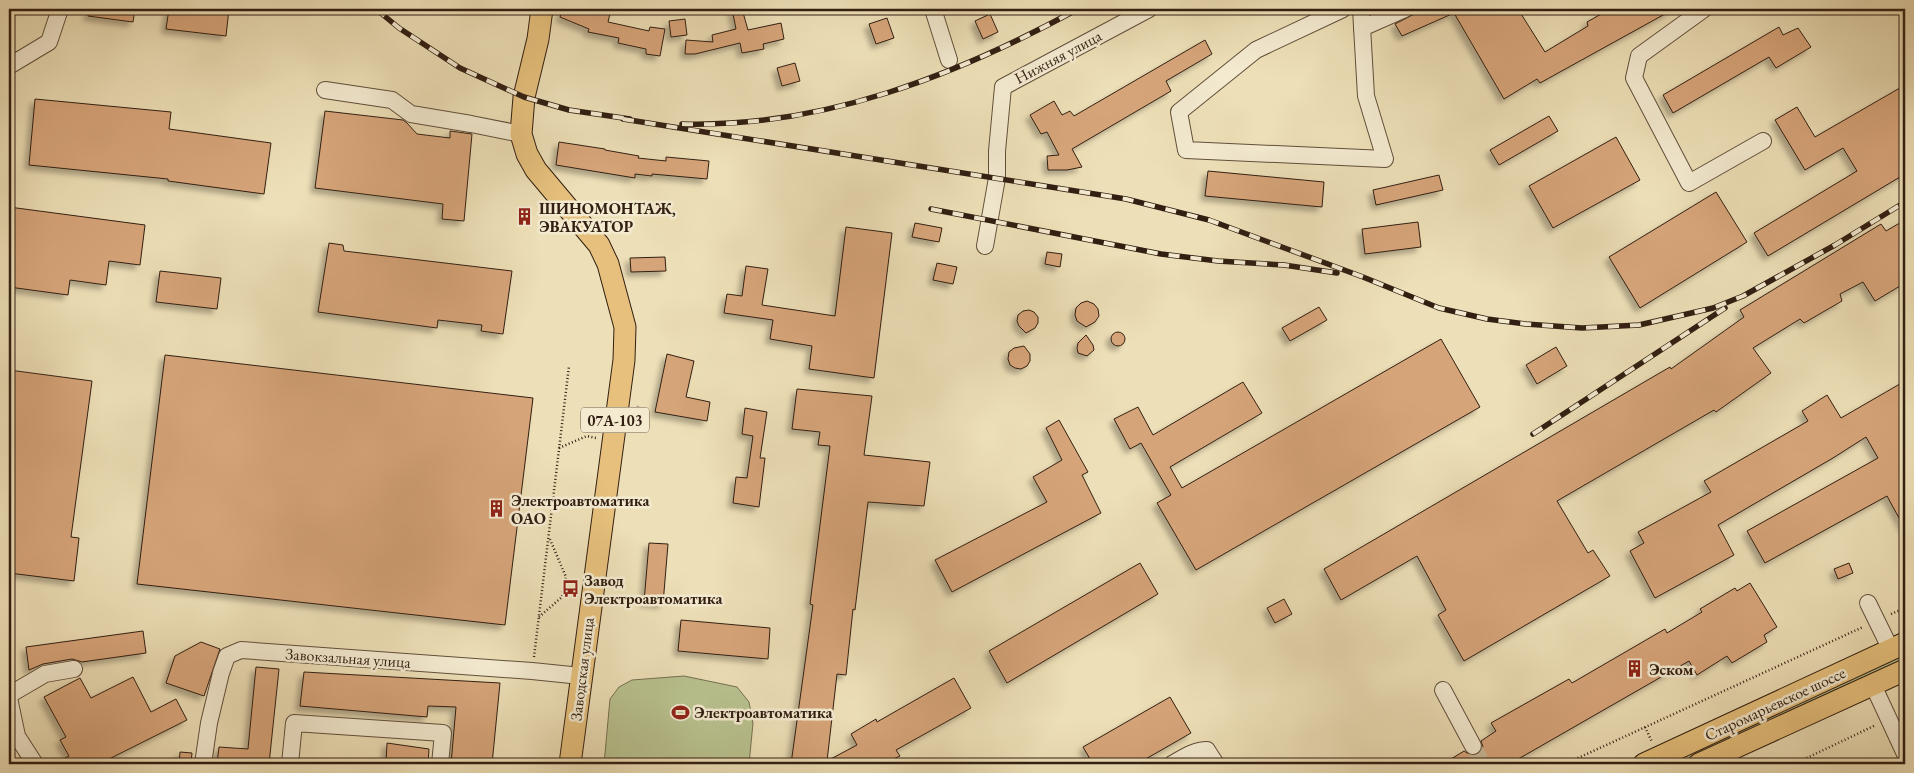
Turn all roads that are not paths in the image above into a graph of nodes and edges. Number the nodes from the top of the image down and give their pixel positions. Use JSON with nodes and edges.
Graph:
{"nodes":[{"id":1,"x":60,"y":9,"type":"edge"},
{"id":2,"x":542,"y":9,"type":"edge"},
{"id":3,"x":933,"y":9,"type":"edge"},
{"id":4,"x":1149,"y":9,"type":"edge"},
{"id":5,"x":1342,"y":9,"type":"edge"},
{"id":6,"x":1362,"y":9,"type":"edge"},
{"id":7,"x":1404,"y":9,"type":"edge"},
{"id":8,"x":1704,"y":9,"type":"edge"},
{"id":9,"x":1362,"y":28,"type":"junction"},
{"id":10,"x":949,"y":60,"type":"dead end"},
{"id":11,"x":9,"y":66,"type":"edge"},
{"id":12,"x":325,"y":90,"type":"dead end"},
{"id":13,"x":520,"y":134,"type":"junction"},
{"id":14,"x":1763,"y":141,"type":"dead end"},
{"id":15,"x":985,"y":246,"type":"dead end"},
{"id":16,"x":1868,"y":603,"type":"dead end"},
{"id":17,"x":1898,"y":646,"type":"edge"},
{"id":18,"x":74,"y":669,"type":"dead end"},
{"id":19,"x":1905,"y":670,"type":"edge"},
{"id":20,"x":581,"y":676,"type":"junction"},
{"id":21,"x":1873,"y":685,"type":"junction"},
{"id":22,"x":1444,"y":690,"type":"dead end"},
{"id":23,"x":9,"y":697,"type":"edge"},
{"id":24,"x":1473,"y":746,"type":"tunnel mouth"},
{"id":25,"x":1905,"y":754,"type":"edge"},
{"id":26,"x":35,"y":764,"type":"edge"},
{"id":27,"x":203,"y":764,"type":"edge"},
{"id":28,"x":290,"y":764,"type":"edge"},
{"id":29,"x":440,"y":764,"type":"edge"},
{"id":30,"x":570,"y":764,"type":"edge"},
{"id":31,"x":1172,"y":764,"type":"edge"},
{"id":32,"x":1216,"y":764,"type":"edge"},
{"id":33,"x":1644,"y":764,"type":"edge"},
{"id":34,"x":1699,"y":764,"type":"edge"}],
"edges":[{"from":1,"to":11,"type":"street"},
{"from":2,"to":13,"type":"main road","name":"Заводская улица","number":"07А-103"},
{"from":3,"to":10,"type":"street"},
{"from":4,"to":15,"type":"street","name":"Нижняя улица"},
{"from":5,"to":9,"type":"street"},
{"from":6,"to":9,"type":"street"},
{"from":7,"to":9,"type":"street"},
{"from":8,"to":14,"type":"street"},
{"from":12,"to":13,"type":"street"},
{"from":13,"to":20,"type":"main road","name":"Заводская улица","number":"07А-103"},
{"from":16,"to":17,"type":"street"},
{"from":17,"to":33,"type":"main road","name":"Старомарьевское шоссе"},
{"from":18,"to":23,"type":"street"},
{"from":19,"to":21,"type":"main road","name":"Старомарьевское шоссе"},
{"from":20,"to":27,"type":"street","name":"Завокзальная улица"},
{"from":20,"to":30,"type":"main road","name":"Заводская улица","number":"07А-103"},
{"from":21,"to":25,"type":"street"},
{"from":21,"to":34,"type":"main road","name":"Старомарьевское шоссе"},
{"from":22,"to":24,"type":"street"},
{"from":23,"to":26,"type":"street"},
{"from":28,"to":29,"type":"street"},
{"from":31,"to":32,"type":"street"}]}
